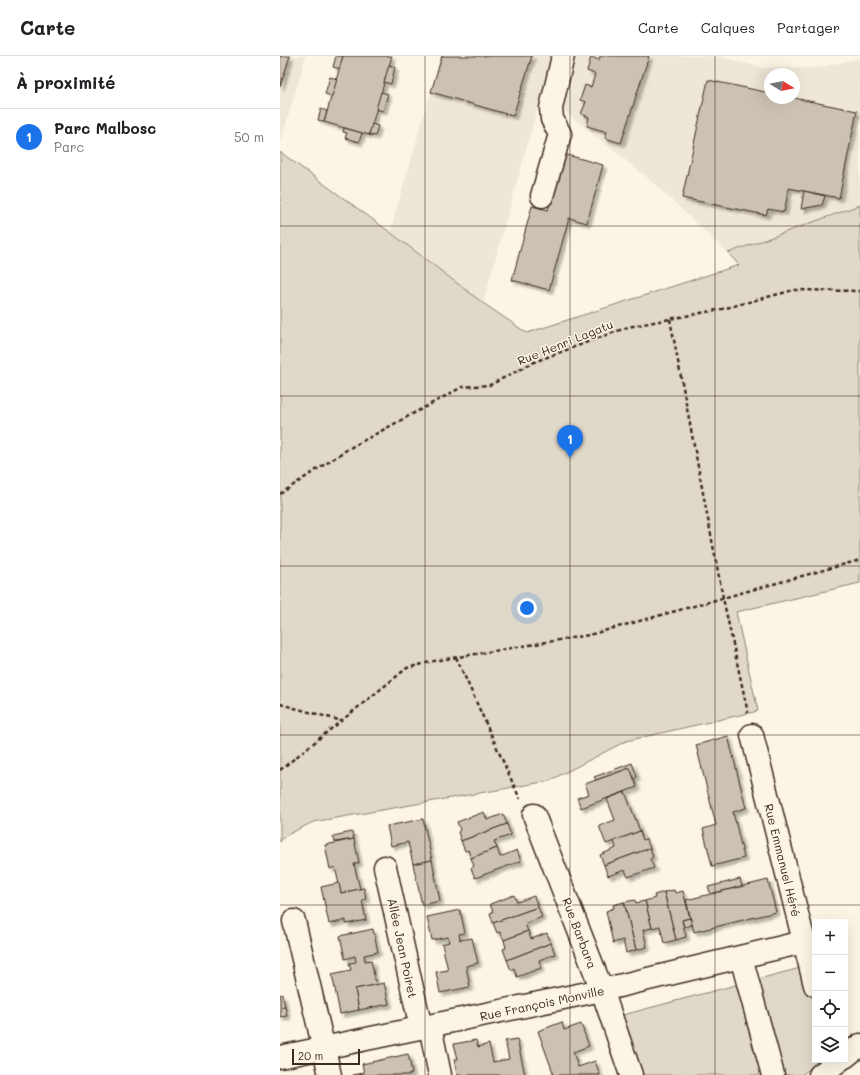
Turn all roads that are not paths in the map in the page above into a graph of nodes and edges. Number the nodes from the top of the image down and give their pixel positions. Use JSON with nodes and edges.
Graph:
{"nodes":[{"id":1,"x":564,"y":56,"type":"edge"},
{"id":2,"x":542,"y":196,"type":"dead end"},
{"id":3,"x":752,"y":735,"type":"road end"},
{"id":4,"x":534,"y":816,"type":"road end"},
{"id":5,"x":385,"y":867,"type":"dead end"},
{"id":6,"x":294,"y":921,"type":"dead end"},
{"id":7,"x":803,"y":942,"type":"junction"},
{"id":8,"x":741,"y":957,"type":"junction"},
{"id":9,"x":812,"y":974,"type":"edge"},
{"id":10,"x":602,"y":990,"type":"junction"},
{"id":11,"x":425,"y":1027,"type":"junction"},
{"id":12,"x":860,"y":1046,"type":"edge"},
{"id":13,"x":323,"y":1048,"type":"junction"},
{"id":14,"x":848,"y":1054,"type":"edge"},
{"id":15,"x":280,"y":1058,"type":"edge"},
{"id":16,"x":836,"y":1063,"type":"edge"},
{"id":17,"x":330,"y":1075,"type":"edge"},
{"id":18,"x":440,"y":1075,"type":"edge"},
{"id":19,"x":631,"y":1075,"type":"edge"},
{"id":20,"x":773,"y":1075,"type":"edge"},
{"id":21,"x":820,"y":1075,"type":"edge"}],
"edges":[{"from":1,"to":2,"type":"street"},
{"from":3,"to":7,"type":"street","name":"Rue Emmanuel Héré"},
{"from":4,"to":10,"type":"street","name":"Rue Barbara"},
{"from":5,"to":11,"type":"street","name":"Allée Jean Poiret"},
{"from":6,"to":13,"type":"street"},
{"from":7,"to":8,"type":"street","name":"Rue François Monville"},
{"from":7,"to":9,"type":"street","name":"Rue Emmanuel Héré"},
{"from":8,"to":10,"type":"street","name":"Rue François Monville"},
{"from":8,"to":20,"type":"street"},
{"from":10,"to":11,"type":"street","name":"Rue François Monville"},
{"from":10,"to":19,"type":"street","name":"Rue Barbara"},
{"from":11,"to":13,"type":"street","name":"Rue François Monville"},
{"from":11,"to":18,"type":"street","name":"Allée Jean Poiret"},
{"from":12,"to":14,"type":"street"},
{"from":13,"to":15,"type":"street","name":"Rue François Monville"},
{"from":13,"to":17,"type":"street"},
{"from":16,"to":21,"type":"street"}]}
